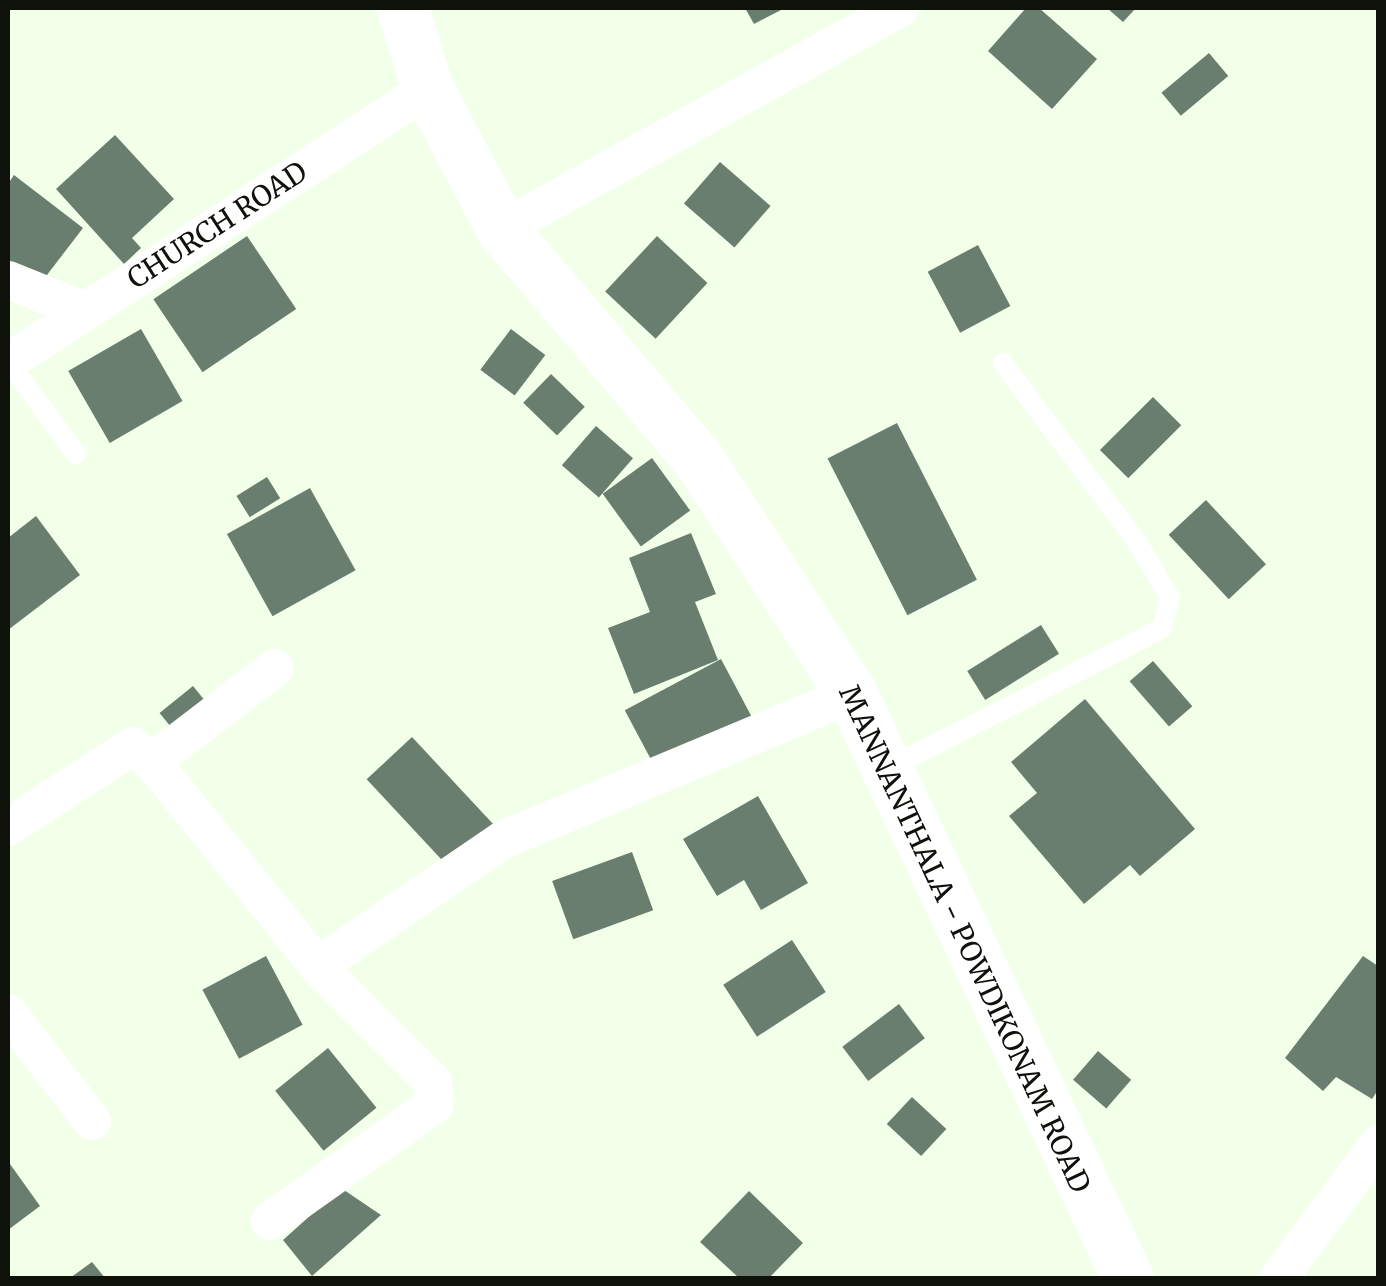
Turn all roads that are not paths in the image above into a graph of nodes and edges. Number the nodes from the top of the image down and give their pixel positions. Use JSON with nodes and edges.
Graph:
{"nodes":[{"id":1,"x":402,"y":8,"type":"edge"},
{"id":2,"x":900,"y":8,"type":"edge"},
{"id":3,"x":428,"y":89,"type":"junction"},
{"id":4,"x":502,"y":229,"type":"junction"},
{"id":5,"x":8,"y":280,"type":"edge"},
{"id":6,"x":85,"y":311,"type":"junction"},
{"id":7,"x":8,"y":362,"type":"edge"},
{"id":8,"x":1003,"y":363,"type":"dead end"},
{"id":9,"x":76,"y":454,"type":"dead end"},
{"id":10,"x":274,"y":668,"type":"dead end"},
{"id":11,"x":852,"y":694,"type":"junction"},
{"id":12,"x":152,"y":762,"type":"junction"},
{"id":13,"x":885,"y":770,"type":"junction"},
{"id":14,"x":8,"y":827,"type":"edge"},
{"id":15,"x":318,"y":966,"type":"junction"},
{"id":16,"x":8,"y":1013,"type":"edge"},
{"id":17,"x":92,"y":1120,"type":"dead end"},
{"id":18,"x":1378,"y":1144,"type":"edge"},
{"id":19,"x":270,"y":1221,"type":"dead end"},
{"id":20,"x":1128,"y":1278,"type":"edge"},
{"id":21,"x":1278,"y":1278,"type":"edge"}],
"edges":[{"from":1,"to":3,"type":"main road","name":"MANNANTHALA - POWDIKONAM ROAD"},
{"from":2,"to":4,"type":"street"},
{"from":3,"to":4,"type":"main road","name":"MANNANTHALA - POWDIKONAM ROAD"},
{"from":3,"to":6,"type":"street","name":"CHURCH ROAD"},
{"from":4,"to":11,"type":"main road","name":"MANNANTHALA - POWDIKONAM ROAD"},
{"from":5,"to":6,"type":"street"},
{"from":6,"to":7,"type":"street","name":"CHURCH ROAD"},
{"from":7,"to":9,"type":"lane"},
{"from":8,"to":13,"type":"lane"},
{"from":10,"to":12,"type":"street"},
{"from":11,"to":13,"type":"main road","name":"MANNANTHALA - POWDIKONAM ROAD"},
{"from":11,"to":15,"type":"street"},
{"from":12,"to":14,"type":"street"},
{"from":12,"to":15,"type":"street"},
{"from":13,"to":20,"type":"main road","name":"MANNANTHALA - POWDIKONAM ROAD"},
{"from":15,"to":19,"type":"street"},
{"from":16,"to":17,"type":"street"},
{"from":18,"to":21,"type":"street"}]}
